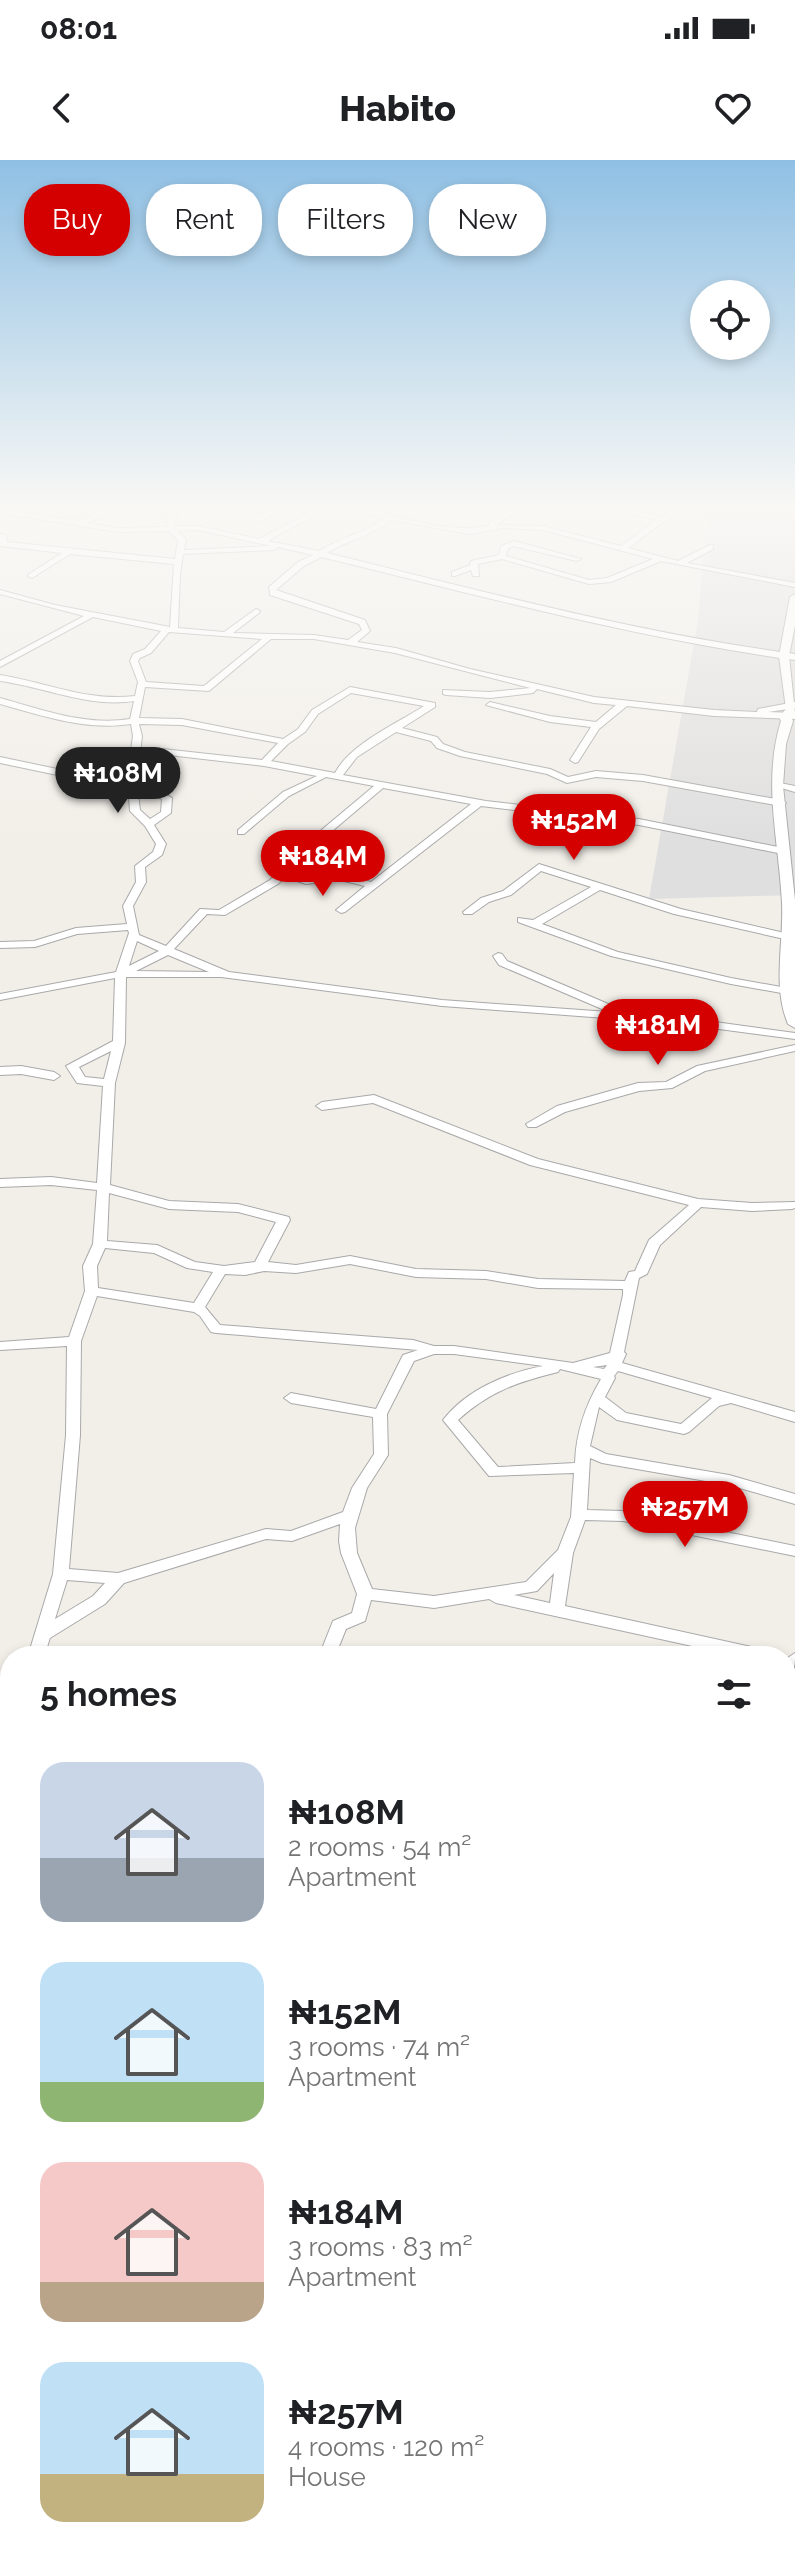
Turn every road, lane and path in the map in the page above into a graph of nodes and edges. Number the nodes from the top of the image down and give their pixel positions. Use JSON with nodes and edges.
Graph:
{"nodes":[{"id":1,"x":87,"y":617,"type":"edge"},
{"id":2,"x":108,"y":617,"type":"edge"},
{"id":3,"x":172,"y":617,"type":"edge"},
{"id":4,"x":249,"y":617,"type":"edge"},
{"id":5,"x":347,"y":617,"type":"edge"},
{"id":6,"x":582,"y":617,"type":"edge"},
{"id":7,"x":793,"y":617,"type":"edge"},
{"id":8,"x":171,"y":629,"type":"junction"},
{"id":9,"x":226,"y":635,"type":"junction"},
{"id":10,"x":270,"y":636,"type":"junction"},
{"id":11,"x":350,"y":643,"type":"junction"},
{"id":12,"x":790,"y":657,"type":"edge"},
{"id":13,"x":0,"y":664,"type":"edge"},
{"id":14,"x":470,"y":672,"type":"junction"},
{"id":15,"x":0,"y":678,"type":"edge"},
{"id":16,"x":142,"y":684,"type":"junction"},
{"id":17,"x":541,"y":689,"type":"junction"},
{"id":18,"x":446,"y":692,"type":"junction"},
{"id":19,"x":139,"y":698,"type":"junction"},
{"id":20,"x":0,"y":701,"type":"edge"},
{"id":21,"x":626,"y":703,"type":"junction"},
{"id":22,"x":432,"y":705,"type":"junction"},
{"id":23,"x":490,"y":705,"type":"dead end"},
{"id":24,"x":792,"y":710,"type":"edge"},
{"id":25,"x":743,"y":715,"type":"junction"},
{"id":26,"x":134,"y":721,"type":"junction"},
{"id":27,"x":598,"y":725,"type":"junction"},
{"id":28,"x":395,"y":729,"type":"junction"},
{"id":29,"x":285,"y":742,"type":"junction"},
{"id":30,"x":163,"y":752,"type":"dead end"},
{"id":31,"x":0,"y":760,"type":"edge"},
{"id":32,"x":575,"y":760,"type":"dead end"},
{"id":33,"x":264,"y":763,"type":"junction"},
{"id":34,"x":332,"y":776,"type":"junction"},
{"id":35,"x":132,"y":780,"type":"junction"},
{"id":36,"x":382,"y":784,"type":"junction"},
{"id":37,"x":778,"y":784,"type":"junction"},
{"id":38,"x":795,"y":789,"type":"edge"},
{"id":39,"x":480,"y":802,"type":"junction"},
{"id":40,"x":781,"y":803,"type":"junction"},
{"id":41,"x":149,"y":824,"type":"junction"},
{"id":42,"x":241,"y":832,"type":"dead end"},
{"id":43,"x":783,"y":851,"type":"junction"},
{"id":44,"x":283,"y":873,"type":"junction"},
{"id":45,"x":373,"y":885,"type":"junction"},
{"id":46,"x":597,"y":888,"type":"junction"},
{"id":47,"x":341,"y":910,"type":"dead end"},
{"id":48,"x":468,"y":912,"type":"dead end"},
{"id":49,"x":522,"y":920,"type":"dead end"},
{"id":50,"x":534,"y":924,"type":"junction"},
{"id":51,"x":133,"y":931,"type":"junction"},
{"id":52,"x":0,"y":945,"type":"edge"},
{"id":53,"x":791,"y":945,"type":"edge"},
{"id":54,"x":167,"y":951,"type":"junction"},
{"id":55,"x":498,"y":956,"type":"dead end"},
{"id":56,"x":791,"y":968,"type":"edge"},
{"id":57,"x":121,"y":974,"type":"junction"},
{"id":58,"x":227,"y":975,"type":"junction"},
{"id":59,"x":787,"y":991,"type":"junction"},
{"id":60,"x":0,"y":997,"type":"edge"},
{"id":61,"x":793,"y":1017,"type":"edge"},
{"id":62,"x":672,"y":1020,"type":"junction"},
{"id":63,"x":795,"y":1036,"type":"edge"},
{"id":64,"x":119,"y":1043,"type":"junction"},
{"id":65,"x":795,"y":1048,"type":"edge"},
{"id":66,"x":72,"y":1066,"type":"junction"},
{"id":67,"x":0,"y":1071,"type":"edge"},
{"id":68,"x":54,"y":1076,"type":"junction"},
{"id":69,"x":81,"y":1080,"type":"junction"},
{"id":70,"x":109,"y":1083,"type":"junction"},
{"id":71,"x":322,"y":1106,"type":"dead end"},
{"id":72,"x":532,"y":1124,"type":"dead end"},
{"id":73,"x":0,"y":1183,"type":"edge"},
{"id":74,"x":103,"y":1187,"type":"junction"},
{"id":75,"x":698,"y":1203,"type":"junction"},
{"id":76,"x":794,"y":1203,"type":"edge"},
{"id":77,"x":100,"y":1244,"type":"junction"},
{"id":78,"x":264,"y":1265,"type":"junction"},
{"id":79,"x":222,"y":1270,"type":"junction"},
{"id":80,"x":630,"y":1284,"type":"junction"},
{"id":81,"x":92,"y":1291,"type":"junction"},
{"id":82,"x":198,"y":1308,"type":"junction"},
{"id":83,"x":74,"y":1341,"type":"junction"},
{"id":84,"x":0,"y":1346,"type":"edge"},
{"id":85,"x":433,"y":1350,"type":"junction"},
{"id":86,"x":613,"y":1364,"type":"junction"},
{"id":87,"x":570,"y":1367,"type":"junction"},
{"id":88,"x":291,"y":1398,"type":"dead end"},
{"id":89,"x":597,"y":1398,"type":"junction"},
{"id":90,"x":729,"y":1399,"type":"junction"},
{"id":91,"x":380,"y":1414,"type":"junction"},
{"id":92,"x":795,"y":1417,"type":"edge"},
{"id":93,"x":583,"y":1448,"type":"junction"},
{"id":94,"x":581,"y":1468,"type":"junction"},
{"id":95,"x":795,"y":1499,"type":"edge"},
{"id":96,"x":349,"y":1515,"type":"junction"},
{"id":97,"x":579,"y":1515,"type":"junction"},
{"id":98,"x":795,"y":1551,"type":"edge"},
{"id":99,"x":565,"y":1553,"type":"junction"},
{"id":100,"x":61,"y":1574,"type":"junction"},
{"id":101,"x":118,"y":1579,"type":"junction"},
{"id":102,"x":365,"y":1594,"type":"junction"},
{"id":103,"x":488,"y":1595,"type":"junction"},
{"id":104,"x":557,"y":1609,"type":"junction"},
{"id":105,"x":43,"y":1634,"type":"junction"},
{"id":106,"x":39,"y":1646,"type":"edge"},
{"id":107,"x":331,"y":1646,"type":"edge"},
{"id":108,"x":721,"y":1646,"type":"edge"}],
"edges":[{"from":1,"to":13,"type":"street"},
{"from":2,"to":8,"type":"street"},
{"from":3,"to":8,"type":"street"},
{"from":4,"to":9,"type":"street"},
{"from":5,"to":11,"type":"street"},
{"from":6,"to":12,"type":"street"},
{"from":7,"to":12,"type":"street"},
{"from":8,"to":9,"type":"street"},
{"from":8,"to":16,"type":"street"},
{"from":9,"to":10,"type":"street"},
{"from":10,"to":11,"type":"street"},
{"from":10,"to":16,"type":"street"},
{"from":11,"to":14,"type":"street"},
{"from":12,"to":24,"type":"street"},
{"from":14,"to":17,"type":"street"},
{"from":14,"to":18,"type":"street"},
{"from":15,"to":19,"type":"street"},
{"from":16,"to":19,"type":"street"},
{"from":17,"to":18,"type":"street"},
{"from":17,"to":21,"type":"street"},
{"from":18,"to":22,"type":"street"},
{"from":19,"to":26,"type":"street"},
{"from":20,"to":26,"type":"street"},
{"from":21,"to":25,"type":"street"},
{"from":21,"to":27,"type":"street"},
{"from":22,"to":28,"type":"street"},
{"from":22,"to":29,"type":"street"},
{"from":23,"to":27,"type":"street"},
{"from":24,"to":25,"type":"street"},
{"from":24,"to":25,"type":"street"},
{"from":24,"to":37,"type":"street"},
{"from":26,"to":29,"type":"street"},
{"from":26,"to":35,"type":"street"},
{"from":27,"to":32,"type":"street"},
{"from":28,"to":34,"type":"street"},
{"from":28,"to":40,"type":"street"},
{"from":29,"to":33,"type":"street"},
{"from":30,"to":33,"type":"street"},
{"from":31,"to":35,"type":"street"},
{"from":33,"to":34,"type":"street"},
{"from":34,"to":36,"type":"street"},
{"from":34,"to":42,"type":"street"},
{"from":35,"to":41,"type":"street"},
{"from":35,"to":41,"type":"street"},
{"from":36,"to":39,"type":"street"},
{"from":36,"to":44,"type":"street"},
{"from":37,"to":38,"type":"street"},
{"from":37,"to":40,"type":"street"},
{"from":39,"to":43,"type":"street"},
{"from":39,"to":45,"type":"street"},
{"from":40,"to":43,"type":"street"},
{"from":41,"to":51,"type":"street"},
{"from":43,"to":53,"type":"street"},
{"from":44,"to":45,"type":"street"},
{"from":44,"to":54,"type":"street"},
{"from":45,"to":47,"type":"street"},
{"from":46,"to":48,"type":"street"},
{"from":46,"to":50,"type":"street"},
{"from":46,"to":53,"type":"street"},
{"from":49,"to":50,"type":"street"},
{"from":50,"to":59,"type":"street"},
{"from":51,"to":52,"type":"street"},
{"from":51,"to":54,"type":"street"},
{"from":51,"to":57,"type":"street"},
{"from":53,"to":56,"type":"street"},
{"from":54,"to":57,"type":"street"},
{"from":54,"to":58,"type":"street"},
{"from":55,"to":62,"type":"street"},
{"from":56,"to":59,"type":"street"},
{"from":57,"to":58,"type":"street"},
{"from":57,"to":60,"type":"street"},
{"from":57,"to":64,"type":"street"},
{"from":58,"to":62,"type":"street"},
{"from":59,"to":61,"type":"street"},
{"from":62,"to":63,"type":"street"},
{"from":64,"to":66,"type":"street"},
{"from":64,"to":70,"type":"street"},
{"from":65,"to":72,"type":"street"},
{"from":66,"to":68,"type":"street"},
{"from":66,"to":69,"type":"street"},
{"from":67,"to":68,"type":"street"},
{"from":68,"to":69,"type":"street"},
{"from":69,"to":70,"type":"street"},
{"from":70,"to":74,"type":"street"},
{"from":71,"to":75,"type":"street"},
{"from":73,"to":74,"type":"street"},
{"from":74,"to":77,"type":"street"},
{"from":74,"to":78,"type":"street"},
{"from":75,"to":76,"type":"street"},
{"from":75,"to":80,"type":"street"},
{"from":77,"to":79,"type":"street"},
{"from":77,"to":81,"type":"street"},
{"from":78,"to":79,"type":"street"},
{"from":78,"to":80,"type":"street"},
{"from":79,"to":82,"type":"street"},
{"from":80,"to":86,"type":"street"},
{"from":81,"to":82,"type":"street"},
{"from":81,"to":83,"type":"street"},
{"from":82,"to":85,"type":"street"},
{"from":83,"to":84,"type":"street"},
{"from":83,"to":100,"type":"street"},
{"from":85,"to":87,"type":"street"},
{"from":85,"to":91,"type":"street"},
{"from":86,"to":87,"type":"street"},
{"from":86,"to":87,"type":"street"},
{"from":86,"to":89,"type":"street"},
{"from":86,"to":90,"type":"street"},
{"from":87,"to":94,"type":"street"},
{"from":88,"to":91,"type":"street"},
{"from":89,"to":90,"type":"street"},
{"from":89,"to":93,"type":"street"},
{"from":90,"to":92,"type":"street"},
{"from":91,"to":96,"type":"street"},
{"from":93,"to":94,"type":"street"},
{"from":93,"to":95,"type":"street"},
{"from":94,"to":97,"type":"street"},
{"from":96,"to":101,"type":"street"},
{"from":96,"to":102,"type":"street"},
{"from":97,"to":98,"type":"street"},
{"from":97,"to":99,"type":"street"},
{"from":99,"to":103,"type":"street"},
{"from":99,"to":104,"type":"street"},
{"from":100,"to":101,"type":"street"},
{"from":100,"to":105,"type":"street"},
{"from":101,"to":105,"type":"street"},
{"from":102,"to":103,"type":"street"},
{"from":102,"to":107,"type":"street"},
{"from":103,"to":104,"type":"street"},
{"from":104,"to":108,"type":"street"},
{"from":105,"to":106,"type":"street"}]}
